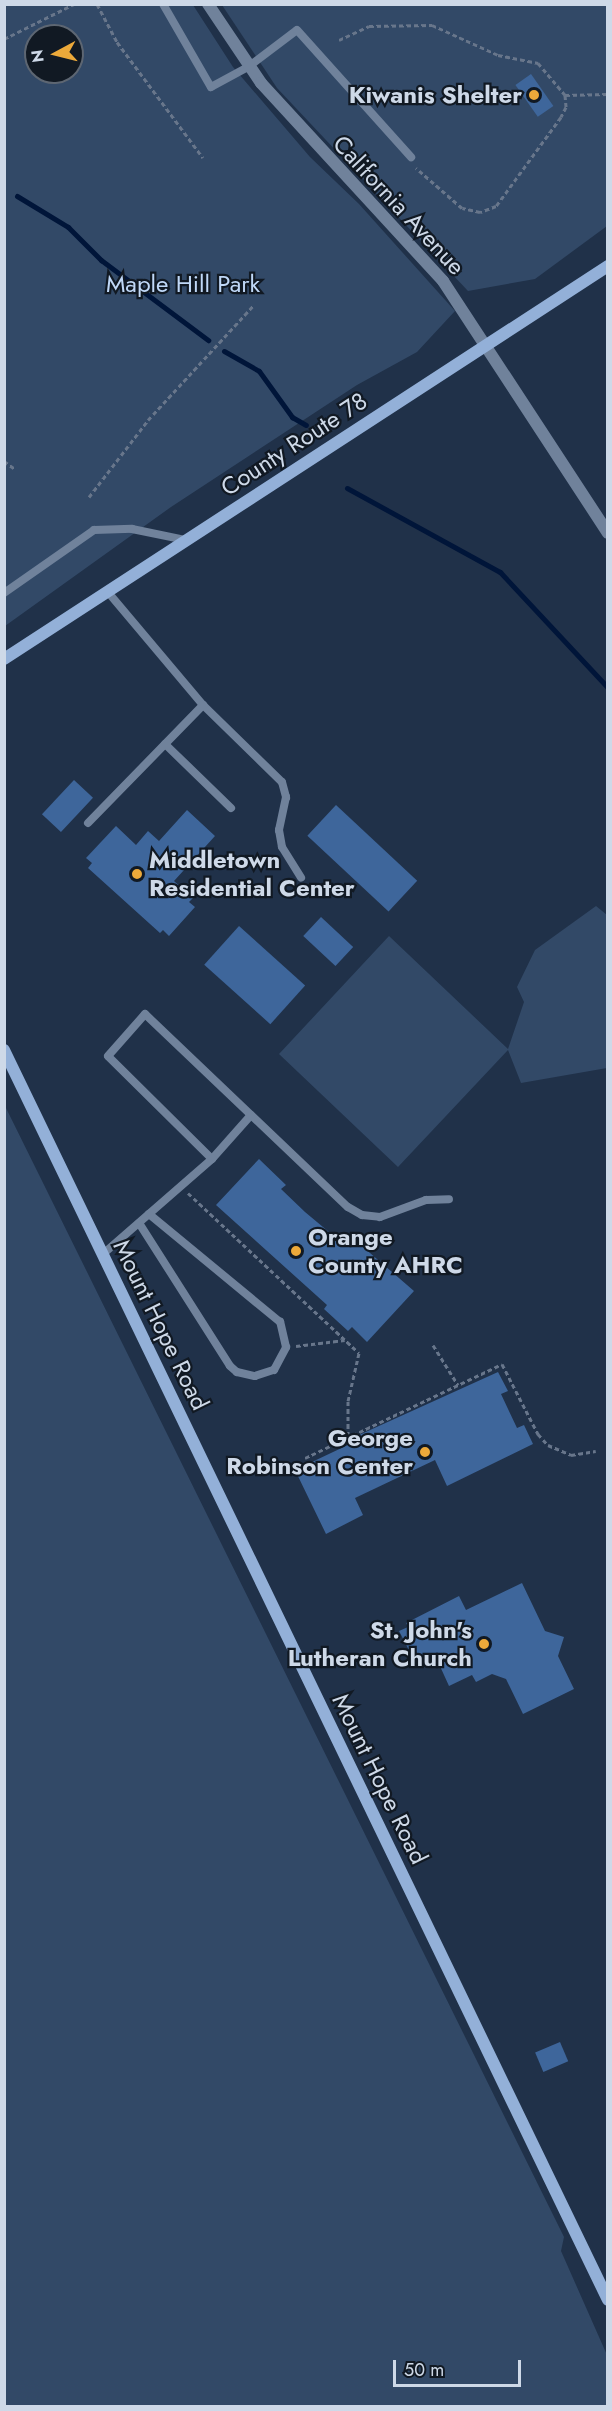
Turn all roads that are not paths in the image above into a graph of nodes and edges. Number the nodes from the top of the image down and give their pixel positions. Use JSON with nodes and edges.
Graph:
{"nodes":[{"id":1,"x":163,"y":4,"type":"edge"},
{"id":2,"x":208,"y":4,"type":"edge"},
{"id":3,"x":248,"y":67,"type":"junction"},
{"id":4,"x":411,"y":157,"type":"dead end"},
{"id":5,"x":608,"y":266,"type":"edge"},
{"id":6,"x":487,"y":344,"type":"junction"},
{"id":7,"x":608,"y":533,"type":"edge"},
{"id":8,"x":185,"y":540,"type":"junction"},
{"id":9,"x":107,"y":591,"type":"junction"},
{"id":10,"x":4,"y":593,"type":"edge"},
{"id":11,"x":4,"y":659,"type":"edge"},
{"id":12,"x":203,"y":705,"type":"junction"},
{"id":13,"x":165,"y":744,"type":"junction"},
{"id":14,"x":231,"y":808,"type":"dead end"},
{"id":15,"x":88,"y":824,"type":"dead end"},
{"id":16,"x":301,"y":877,"type":"dead end"},
{"id":17,"x":4,"y":1050,"type":"edge"},
{"id":18,"x":251,"y":1115,"type":"junction"},
{"id":19,"x":212,"y":1159,"type":"junction"},
{"id":20,"x":449,"y":1199,"type":"dead end"},
{"id":21,"x":149,"y":1214,"type":"junction"},
{"id":22,"x":139,"y":1224,"type":"junction"},
{"id":23,"x":103,"y":1254,"type":"junction"},
{"id":24,"x":608,"y":2300,"type":"edge"}],
"edges":[{"from":1,"to":3,"type":"lane"},
{"from":2,"to":3,"type":"street","name":"California Avenue"},
{"from":3,"to":4,"type":"lane"},
{"from":3,"to":6,"type":"street","name":"California Avenue"},
{"from":5,"to":6,"type":"street","name":"County Route 78"},
{"from":6,"to":7,"type":"street","name":"California Avenue"},
{"from":6,"to":8,"type":"street","name":"County Route 78"},
{"from":8,"to":9,"type":"street","name":"County Route 78"},
{"from":8,"to":10,"type":"lane"},
{"from":9,"to":11,"type":"street","name":"County Route 78"},
{"from":9,"to":12,"type":"lane"},
{"from":12,"to":13,"type":"lane"},
{"from":12,"to":16,"type":"lane"},
{"from":13,"to":14,"type":"lane"},
{"from":13,"to":15,"type":"lane"},
{"from":17,"to":23,"type":"street","name":"Mount Hope Road"},
{"from":18,"to":19,"type":"lane"},
{"from":18,"to":19,"type":"lane"},
{"from":18,"to":20,"type":"lane"},
{"from":19,"to":21,"type":"lane"},
{"from":21,"to":22,"type":"lane"},
{"from":21,"to":22,"type":"lane"},
{"from":22,"to":23,"type":"lane"},
{"from":23,"to":24,"type":"street","name":"Mount Hope Road"}]}
